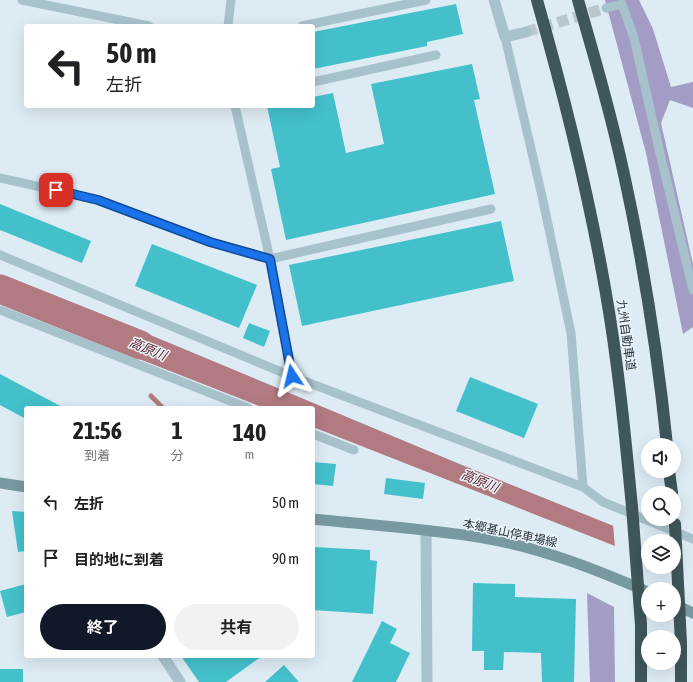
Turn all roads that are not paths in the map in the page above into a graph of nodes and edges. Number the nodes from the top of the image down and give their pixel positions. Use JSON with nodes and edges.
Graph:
{"nodes":[{"id":1,"x":22,"y":0,"type":"edge"},
{"id":2,"x":231,"y":0,"type":"edge"},
{"id":3,"x":426,"y":0,"type":"edge"},
{"id":4,"x":494,"y":0,"type":"edge"},
{"id":5,"x":537,"y":0,"type":"edge"},
{"id":6,"x":578,"y":0,"type":"edge"},
{"id":7,"x":622,"y":2,"type":"edge"},
{"id":8,"x":606,"y":8,"type":"tunnel mouth"},
{"id":9,"x":139,"y":24,"type":"edge"},
{"id":10,"x":228,"y":24,"type":"edge"},
{"id":11,"x":312,"y":24,"type":"edge"},
{"id":12,"x":526,"y":32,"type":"tunnel mouth"},
{"id":13,"x":505,"y":37,"type":"junction"},
{"id":14,"x":436,"y":56,"type":"dead end"},
{"id":15,"x":315,"y":82,"type":"edge"},
{"id":16,"x":236,"y":108,"type":"edge"},
{"id":17,"x":0,"y":178,"type":"edge"},
{"id":18,"x":491,"y":209,"type":"dead end"},
{"id":19,"x":0,"y":255,"type":"edge"},
{"id":20,"x":270,"y":259,"type":"junction"},
{"id":21,"x":693,"y":290,"type":"edge"},
{"id":22,"x":0,"y":310,"type":"edge"},
{"id":23,"x":292,"y":376,"type":"junction"},
{"id":24,"x":243,"y":406,"type":"edge"},
{"id":25,"x":315,"y":435,"type":"edge"},
{"id":26,"x":666,"y":438,"type":"edge"},
{"id":27,"x":354,"y":450,"type":"dead end"},
{"id":28,"x":0,"y":483,"type":"edge"},
{"id":29,"x":24,"y":487,"type":"edge"},
{"id":30,"x":583,"y":487,"type":"junction"},
{"id":31,"x":315,"y":519,"type":"edge"},
{"id":32,"x":674,"y":526,"type":"edge"},
{"id":33,"x":426,"y":531,"type":"junction"},
{"id":34,"x":693,"y":539,"type":"edge"},
{"id":35,"x":641,"y":589,"type":"edge"},
{"id":36,"x":681,"y":607,"type":"edge"},
{"id":37,"x":693,"y":613,"type":"edge"},
{"id":38,"x":164,"y":658,"type":"edge"},
{"id":39,"x":180,"y":682,"type":"edge"},
{"id":40,"x":427,"y":682,"type":"edge"},
{"id":41,"x":641,"y":682,"type":"edge"},
{"id":42,"x":681,"y":682,"type":"edge"}],
"edges":[{"from":1,"to":9,"type":"lane"},
{"from":2,"to":10,"type":"lane"},
{"from":3,"to":11,"type":"lane"},
{"from":4,"to":13,"type":"street"},
{"from":5,"to":41,"type":"highway","name":"九州自動車道","bridge":true},
{"from":6,"to":26,"type":"highway"},
{"from":7,"to":8,"type":"lane"},
{"from":7,"to":21,"type":"lane"},
{"from":12,"to":13,"type":"street"},
{"from":13,"to":30,"type":"lane"},
{"from":14,"to":15,"type":"lane"},
{"from":16,"to":20,"type":"lane"},
{"from":17,"to":20,"type":"lane"},
{"from":18,"to":20,"type":"lane"},
{"from":19,"to":23,"type":"lane"},
{"from":20,"to":23,"type":"lane"},
{"from":22,"to":24,"type":"lane"},
{"from":23,"to":30,"type":"lane"},
{"from":25,"to":27,"type":"lane"},
{"from":28,"to":29,"type":"main road"},
{"from":30,"to":34,"type":"lane"},
{"from":31,"to":33,"type":"main road","name":"本郷基山停車場線"},
{"from":32,"to":42,"type":"highway","bridge":true},
{"from":33,"to":35,"type":"main road","name":"本郷基山停車場線"},
{"from":33,"to":40,"type":"street"},
{"from":36,"to":37,"type":"main road"},
{"from":38,"to":39,"type":"street"}]}
